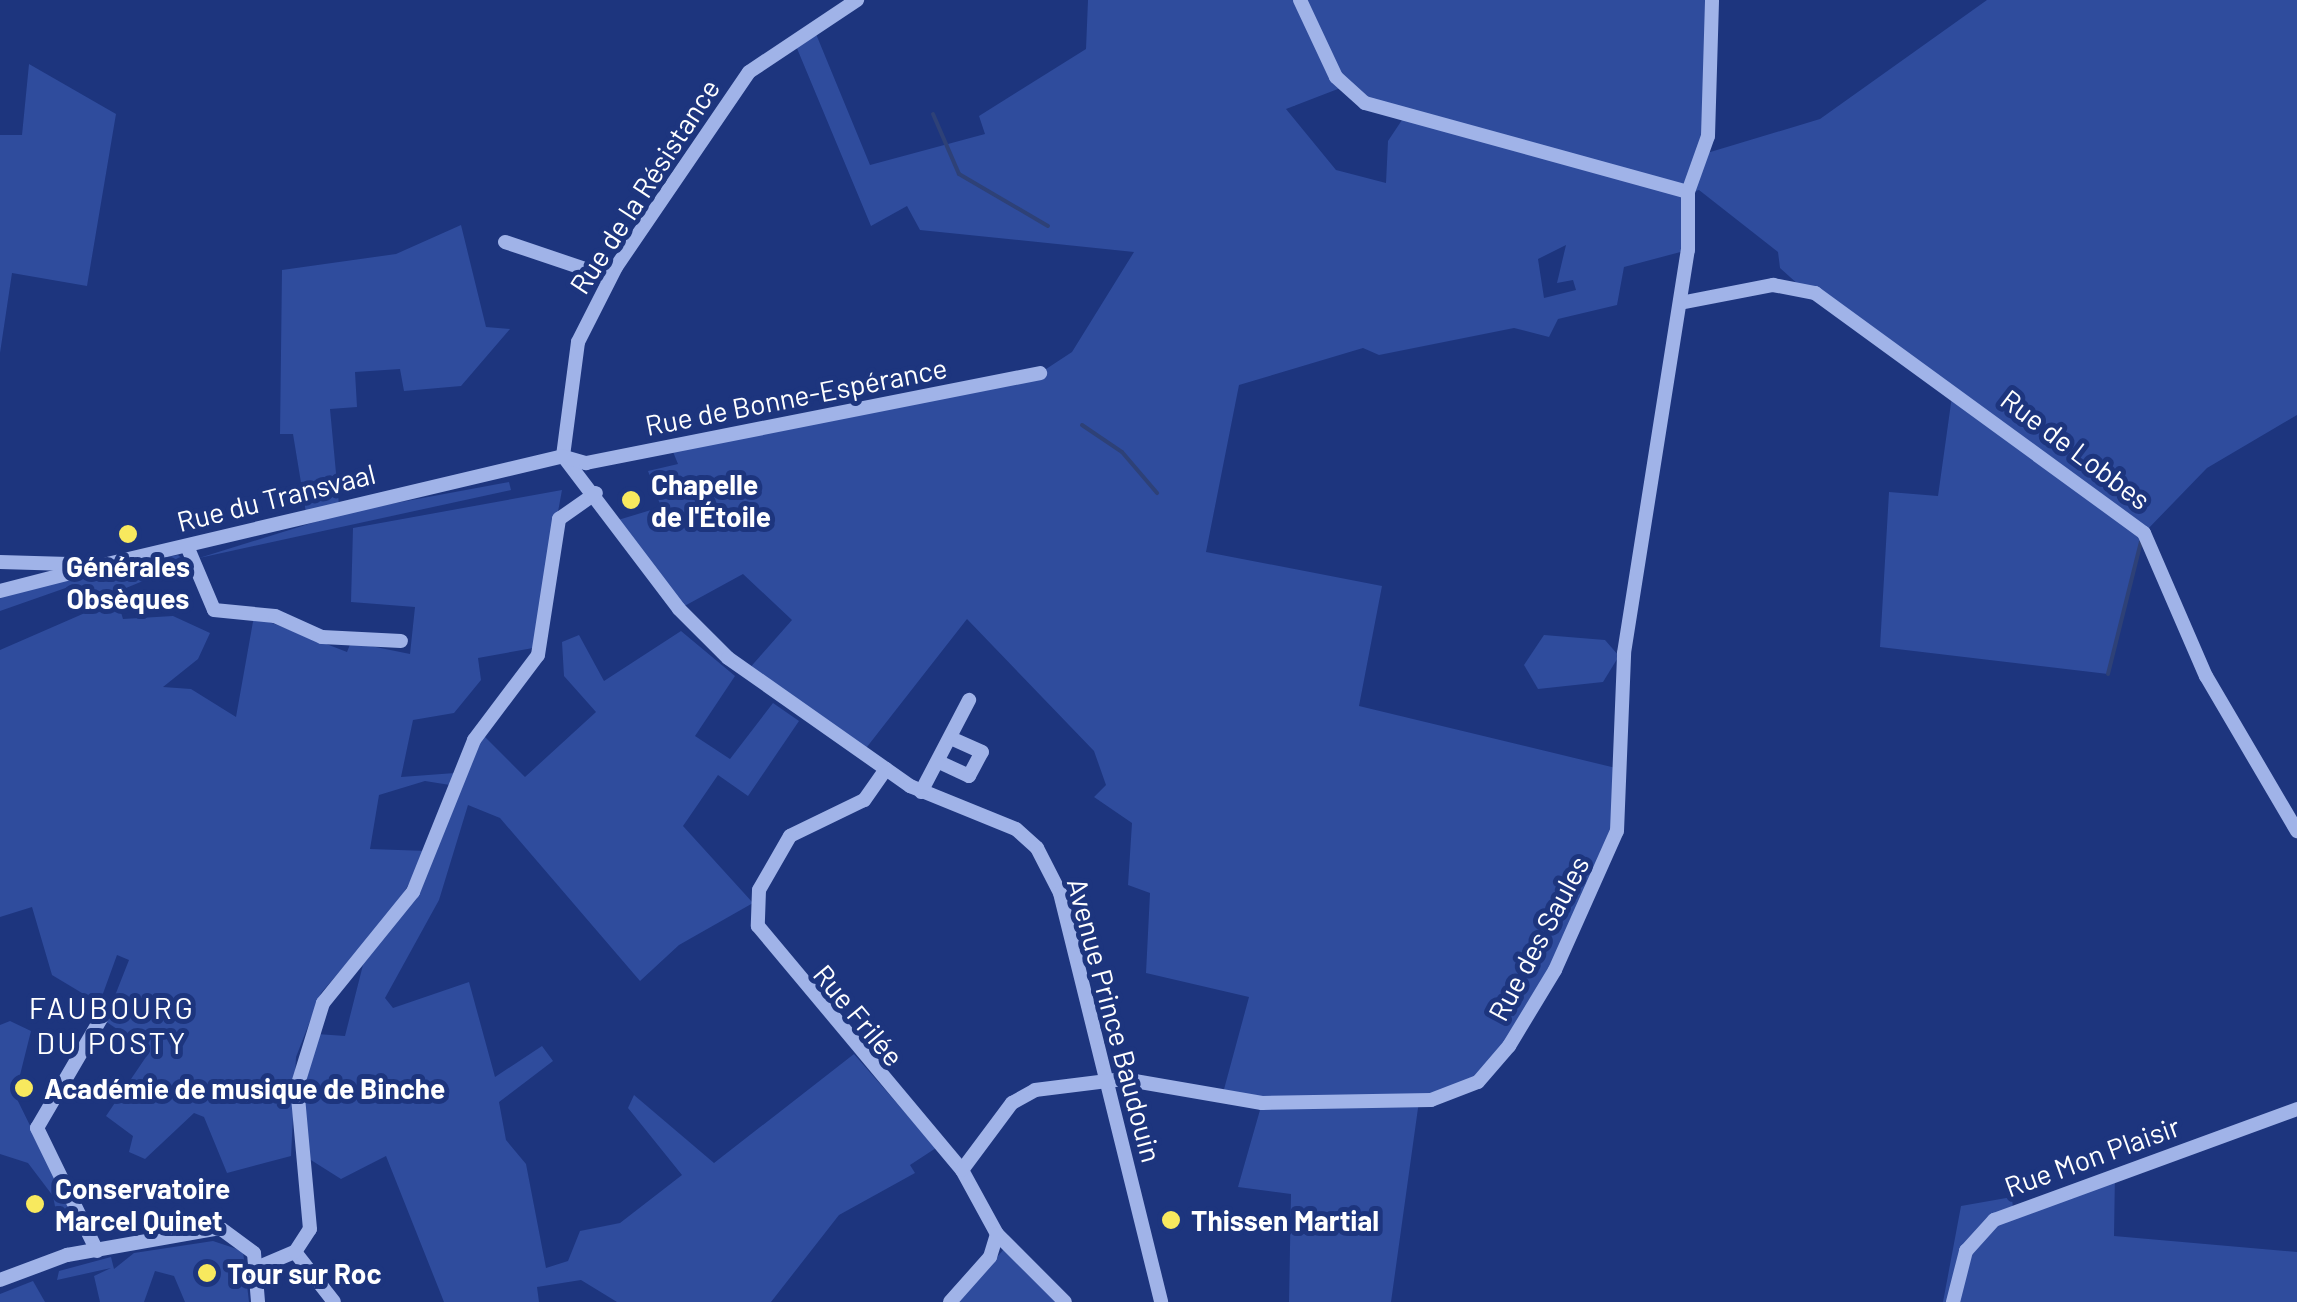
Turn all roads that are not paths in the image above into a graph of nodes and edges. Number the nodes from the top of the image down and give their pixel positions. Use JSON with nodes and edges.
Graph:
{"nodes":[{"id":1,"x":857,"y":0,"type":"edge"},
{"id":2,"x":1300,"y":0,"type":"edge"},
{"id":3,"x":1712,"y":0,"type":"edge"},
{"id":4,"x":1688,"y":192,"type":"junction"},
{"id":5,"x":505,"y":242,"type":"dead end"},
{"id":6,"x":609,"y":278,"type":"junction"},
{"id":7,"x":1680,"y":303,"type":"junction"},
{"id":8,"x":1040,"y":374,"type":"dead end"},
{"id":9,"x":563,"y":456,"type":"junction"},
{"id":10,"x":596,"y":493,"type":"junction"},
{"id":11,"x":187,"y":546,"type":"junction"},
{"id":12,"x":0,"y":562,"type":"edge"},
{"id":13,"x":103,"y":565,"type":"junction"},
{"id":14,"x":0,"y":590,"type":"edge"},
{"id":15,"x":400,"y":640,"type":"dead end"},
{"id":16,"x":969,"y":700,"type":"dead end"},
{"id":17,"x":952,"y":738,"type":"junction"},
{"id":18,"x":939,"y":762,"type":"junction"},
{"id":19,"x":886,"y":769,"type":"junction"},
{"id":20,"x":921,"y":792,"type":"junction"},
{"id":21,"x":2297,"y":830,"type":"edge"},
{"id":22,"x":107,"y":1008,"type":"dead end"},
{"id":23,"x":1108,"y":1082,"type":"junction"},
{"id":24,"x":2297,"y":1109,"type":"edge"},
{"id":25,"x":962,"y":1170,"type":"junction"},
{"id":26,"x":997,"y":1234,"type":"junction"},
{"id":27,"x":97,"y":1250,"type":"junction"},
{"id":28,"x":295,"y":1252,"type":"junction"},
{"id":29,"x":258,"y":1267,"type":"junction"},
{"id":30,"x":0,"y":1280,"type":"edge"},
{"id":31,"x":258,"y":1302,"type":"edge"},
{"id":32,"x":334,"y":1302,"type":"edge"},
{"id":33,"x":950,"y":1302,"type":"edge"},
{"id":34,"x":1065,"y":1302,"type":"edge"},
{"id":35,"x":1162,"y":1302,"type":"edge"},
{"id":36,"x":1953,"y":1302,"type":"edge"}],
"edges":[{"from":1,"to":6,"type":"street","name":"Rue de la Résistance"},
{"from":2,"to":4,"type":"street"},
{"from":3,"to":4,"type":"street","name":"Rue des Saules"},
{"from":4,"to":7,"type":"street","name":"Rue des Saules"},
{"from":5,"to":6,"type":"street"},
{"from":6,"to":9,"type":"street","name":"Rue de la Résistance"},
{"from":7,"to":21,"type":"street","name":"Rue de Lobbes"},
{"from":7,"to":23,"type":"street","name":"Rue des Saules"},
{"from":8,"to":9,"type":"street","name":"Rue de Bonne-Espérance"},
{"from":9,"to":10,"type":"street","name":"Avenue Prince Baudouin"},
{"from":9,"to":11,"type":"street","name":"Rue du Transvaal"},
{"from":10,"to":19,"type":"street","name":"Avenue Prince Baudouin"},
{"from":10,"to":28,"type":"street"},
{"from":11,"to":13,"type":"street","name":"Rue du Transvaal"},
{"from":11,"to":15,"type":"street"},
{"from":12,"to":13,"type":"street","name":"Rue du Transvaal"},
{"from":13,"to":14,"type":"street"},
{"from":16,"to":17,"type":"street"},
{"from":17,"to":18,"type":"street"},
{"from":17,"to":18,"type":"street"},
{"from":18,"to":20,"type":"street"},
{"from":19,"to":20,"type":"street","name":"Avenue Prince Baudouin"},
{"from":19,"to":25,"type":"street","name":"Rue Frilée"},
{"from":20,"to":23,"type":"street","name":"Avenue Prince Baudouin"},
{"from":22,"to":27,"type":"street"},
{"from":23,"to":25,"type":"street","name":"Rue des Saules"},
{"from":23,"to":35,"type":"street","name":"Avenue Prince Baudouin"},
{"from":24,"to":36,"type":"street","name":"Rue Mon Plaisir"},
{"from":25,"to":26,"type":"street","name":"Rue Frilée"},
{"from":26,"to":33,"type":"street"},
{"from":26,"to":34,"type":"street","name":"Rue Frilée"},
{"from":27,"to":29,"type":"street"},
{"from":27,"to":30,"type":"street"},
{"from":28,"to":29,"type":"street"},
{"from":28,"to":32,"type":"street"},
{"from":29,"to":31,"type":"street"}]}
